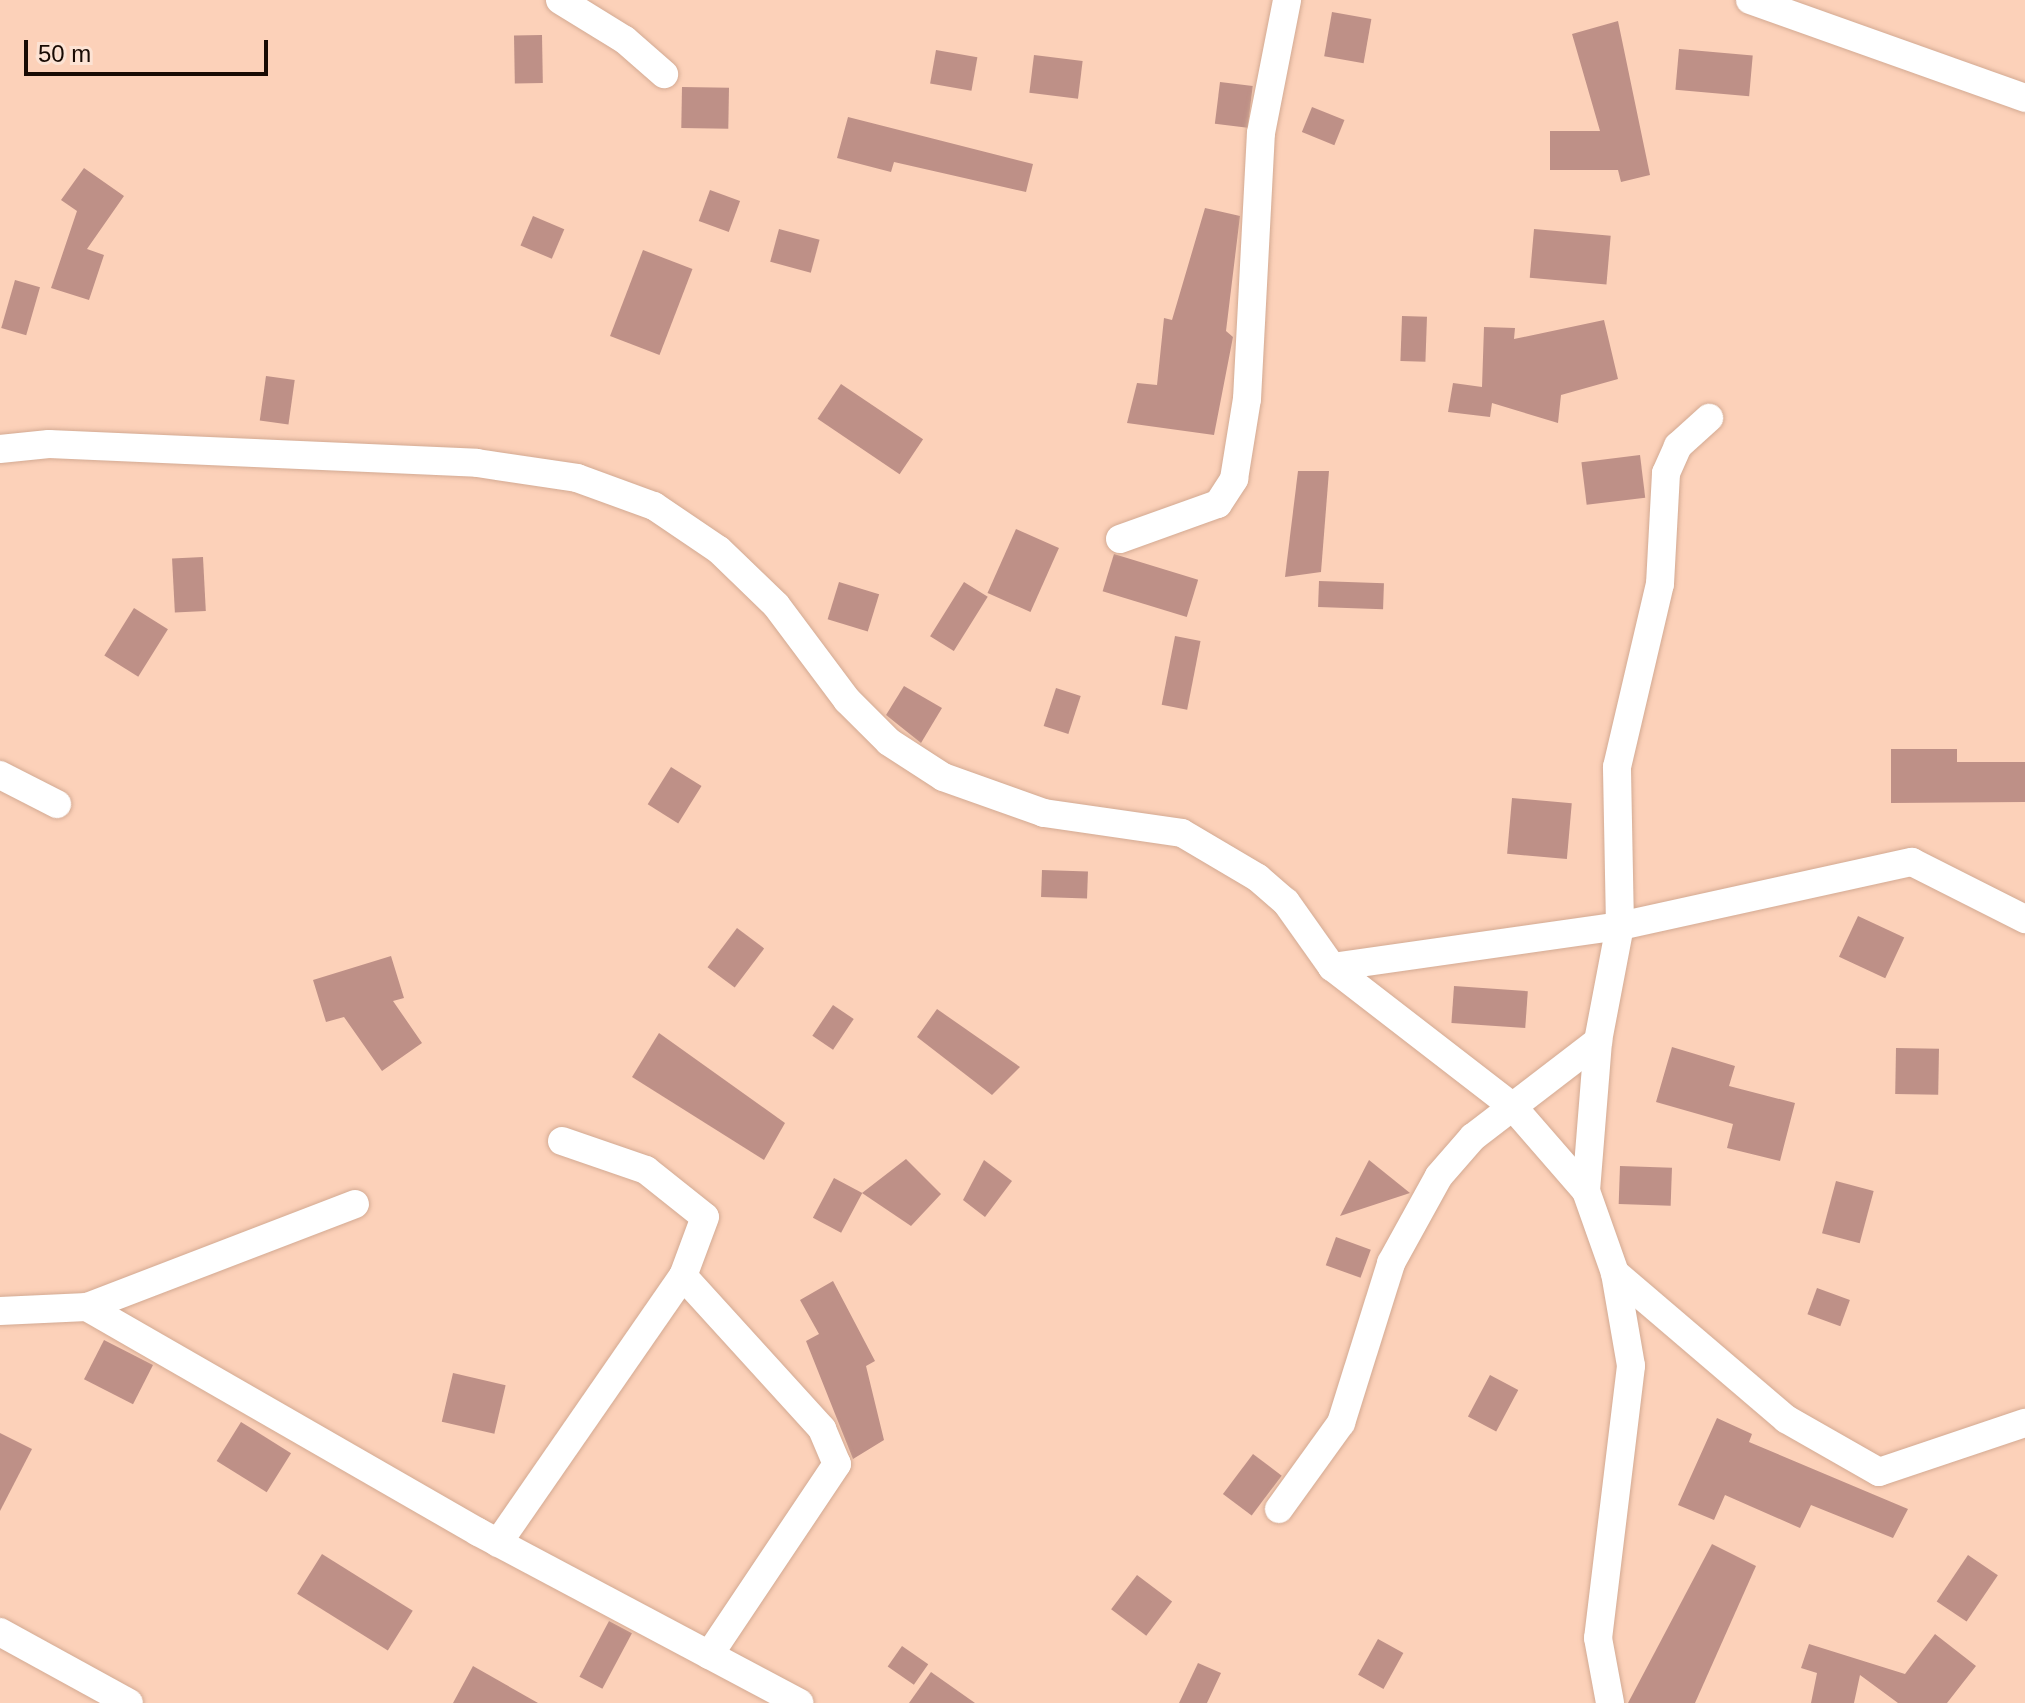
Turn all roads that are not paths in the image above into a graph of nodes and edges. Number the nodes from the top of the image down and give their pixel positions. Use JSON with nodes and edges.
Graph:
{"nodes":[{"id":1,"x":560,"y":0,"type":"edge"},
{"id":2,"x":1287,"y":0,"type":"edge"},
{"id":3,"x":1750,"y":0,"type":"edge"},
{"id":4,"x":664,"y":74,"type":"dead end"},
{"id":5,"x":2025,"y":98,"type":"edge"},
{"id":6,"x":1709,"y":418,"type":"dead end"},
{"id":7,"x":0,"y":449,"type":"edge"},
{"id":8,"x":1120,"y":539,"type":"dead end"},
{"id":9,"x":0,"y":775,"type":"edge"},
{"id":10,"x":57,"y":804,"type":"dead end"},
{"id":11,"x":2025,"y":919,"type":"edge"},
{"id":12,"x":1620,"y":926,"type":"junction"},
{"id":13,"x":1332,"y":967,"type":"junction"},
{"id":14,"x":1598,"y":1041,"type":"junction"},
{"id":15,"x":1513,"y":1107,"type":"junction"},
{"id":16,"x":562,"y":1141,"type":"dead end"},
{"id":17,"x":1586,"y":1191,"type":"junction"},
{"id":18,"x":355,"y":1204,"type":"dead end"},
{"id":19,"x":1615,"y":1273,"type":"junction"},
{"id":20,"x":683,"y":1276,"type":"junction"},
{"id":21,"x":87,"y":1307,"type":"junction"},
{"id":22,"x":0,"y":1311,"type":"edge"},
{"id":23,"x":2025,"y":1423,"type":"edge"},
{"id":24,"x":1279,"y":1509,"type":"dead end"},
{"id":25,"x":498,"y":1543,"type":"junction"},
{"id":26,"x":0,"y":1632,"type":"edge"},
{"id":27,"x":709,"y":1655,"type":"junction"},
{"id":28,"x":129,"y":1703,"type":"edge"},
{"id":29,"x":799,"y":1703,"type":"edge"},
{"id":30,"x":1610,"y":1703,"type":"edge"}],
"edges":[{"from":1,"to":4,"type":"street"},
{"from":2,"to":8,"type":"street"},
{"from":3,"to":5,"type":"street"},
{"from":6,"to":12,"type":"street"},
{"from":7,"to":13,"type":"street"},
{"from":9,"to":10,"type":"street"},
{"from":11,"to":12,"type":"street"},
{"from":12,"to":13,"type":"street"},
{"from":12,"to":14,"type":"street"},
{"from":13,"to":15,"type":"street"},
{"from":14,"to":15,"type":"street"},
{"from":14,"to":17,"type":"street"},
{"from":15,"to":17,"type":"street"},
{"from":15,"to":24,"type":"street"},
{"from":16,"to":20,"type":"street"},
{"from":17,"to":19,"type":"street"},
{"from":18,"to":21,"type":"street"},
{"from":19,"to":23,"type":"street"},
{"from":19,"to":30,"type":"street"},
{"from":20,"to":25,"type":"street"},
{"from":20,"to":27,"type":"street"},
{"from":21,"to":22,"type":"street"},
{"from":21,"to":25,"type":"street"},
{"from":25,"to":27,"type":"street"},
{"from":26,"to":28,"type":"street"},
{"from":27,"to":29,"type":"street"}]}
